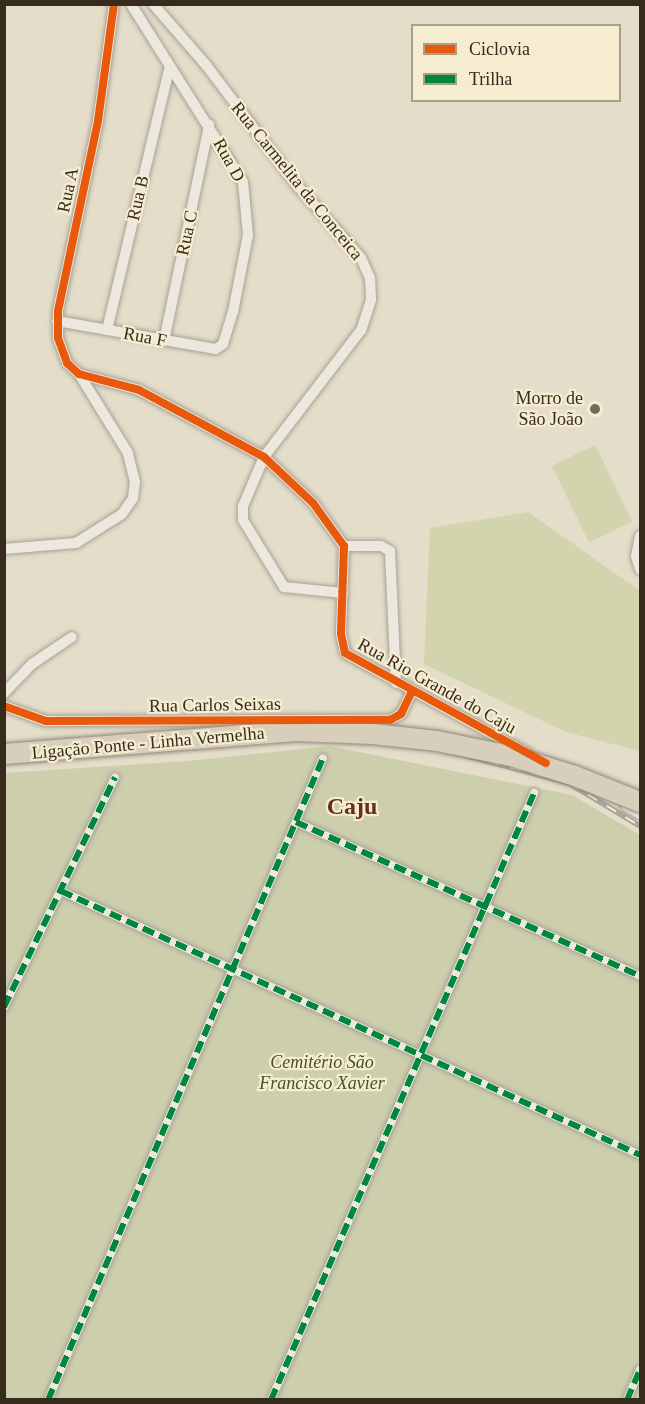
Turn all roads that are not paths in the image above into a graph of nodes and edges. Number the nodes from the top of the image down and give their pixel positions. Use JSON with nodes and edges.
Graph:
{"nodes":[{"id":1,"x":114,"y":4,"type":"edge"},
{"id":2,"x":131,"y":4,"type":"edge"},
{"id":3,"x":153,"y":4,"type":"edge"},
{"id":4,"x":170,"y":66,"type":"junction"},
{"id":5,"x":209,"y":125,"type":"junction"},
{"id":6,"x":57,"y":321,"type":"junction"},
{"id":7,"x":107,"y":330,"type":"junction"},
{"id":8,"x":225,"y":337,"type":"joint"},
{"id":9,"x":164,"y":341,"type":"junction"},
{"id":10,"x":79,"y":374,"type":"junction"},
{"id":11,"x":264,"y":457,"type":"junction"},
{"id":12,"x":640,"y":536,"type":"edge"},
{"id":13,"x":344,"y":546,"type":"junction"},
{"id":14,"x":4,"y":549,"type":"edge"},
{"id":15,"x":640,"y":568,"type":"edge"},
{"id":16,"x":343,"y":592,"type":"junction"},
{"id":17,"x":72,"y":637,"type":"dead end"},
{"id":18,"x":396,"y":683,"type":"junction"},
{"id":19,"x":412,"y":691,"type":"junction"},
{"id":20,"x":4,"y":693,"type":"edge"},
{"id":21,"x":4,"y":706,"type":"edge"},
{"id":22,"x":4,"y":754,"type":"edge"},
{"id":23,"x":323,"y":758,"type":"dead end"},
{"id":24,"x":546,"y":763,"type":"dead end"},
{"id":25,"x":115,"y":777,"type":"dead end"},
{"id":26,"x":534,"y":793,"type":"dead end"},
{"id":27,"x":633,"y":804,"type":"edge"},
{"id":28,"x":640,"y":814,"type":"edge"},
{"id":29,"x":296,"y":822,"type":"junction"},
{"id":30,"x":61,"y":891,"type":"junction"},
{"id":31,"x":485,"y":909,"type":"junction"},
{"id":32,"x":232,"y":971,"type":"junction"},
{"id":33,"x":640,"y":976,"type":"edge"},
{"id":34,"x":4,"y":1006,"type":"edge"},
{"id":35,"x":422,"y":1057,"type":"junction"},
{"id":36,"x":640,"y":1155,"type":"edge"},
{"id":37,"x":640,"y":1370,"type":"edge"},
{"id":38,"x":48,"y":1400,"type":"edge"},
{"id":39,"x":271,"y":1400,"type":"edge"},
{"id":40,"x":627,"y":1400,"type":"edge"}],
"edges":[{"from":1,"to":6,"type":"street","name":"Rua A"},
{"from":2,"to":4,"type":"street","name":"Rua D"},
{"from":3,"to":11,"type":"street","name":"Rua Carmelita da Conceica"},
{"from":4,"to":5,"type":"street","name":"Rua D"},
{"from":4,"to":7,"type":"street","name":"Rua B"},
{"from":5,"to":8,"type":"street","name":"Rua D"},
{"from":5,"to":9,"type":"street","name":"Rua C"},
{"from":6,"to":7,"type":"street","name":"Rua F"},
{"from":6,"to":10,"type":"street","name":"Rua A"},
{"from":7,"to":9,"type":"street","name":"Rua F"},
{"from":8,"to":9,"type":"street","name":"Rua F"},
{"from":10,"to":11,"type":"street"},
{"from":10,"to":14,"type":"street","name":"Rua A"},
{"from":11,"to":13,"type":"street"},
{"from":11,"to":16,"type":"street","name":"Rua Carmelita da Conceica"},
{"from":12,"to":15,"type":"street"},
{"from":13,"to":16,"type":"street","name":"Rua Rio Grande do Caju"},
{"from":13,"to":18,"type":"street"},
{"from":16,"to":18,"type":"street","name":"Rua Rio Grande do Caju"},
{"from":17,"to":20,"type":"street"},
{"from":18,"to":19,"type":"street","name":"Rua Rio Grande do Caju"},
{"from":19,"to":21,"type":"street","name":"Rua Carlos Seixas"},
{"from":19,"to":24,"type":"street","name":"Rua Rio Grande do Caju"},
{"from":22,"to":27,"type":"highway","name":"Ligação Ponte - Linha Vermelha","bridge":true},
{"from":23,"to":29,"type":"street"},
{"from":25,"to":30,"type":"street"},
{"from":26,"to":31,"type":"street"},
{"from":27,"to":28,"type":"street"},
{"from":29,"to":31,"type":"street"},
{"from":29,"to":32,"type":"street"},
{"from":30,"to":32,"type":"street"},
{"from":30,"to":34,"type":"street"},
{"from":31,"to":33,"type":"street"},
{"from":31,"to":35,"type":"street"},
{"from":32,"to":35,"type":"street"},
{"from":32,"to":38,"type":"street"},
{"from":35,"to":36,"type":"street"},
{"from":35,"to":39,"type":"street"},
{"from":37,"to":40,"type":"street"}]}
